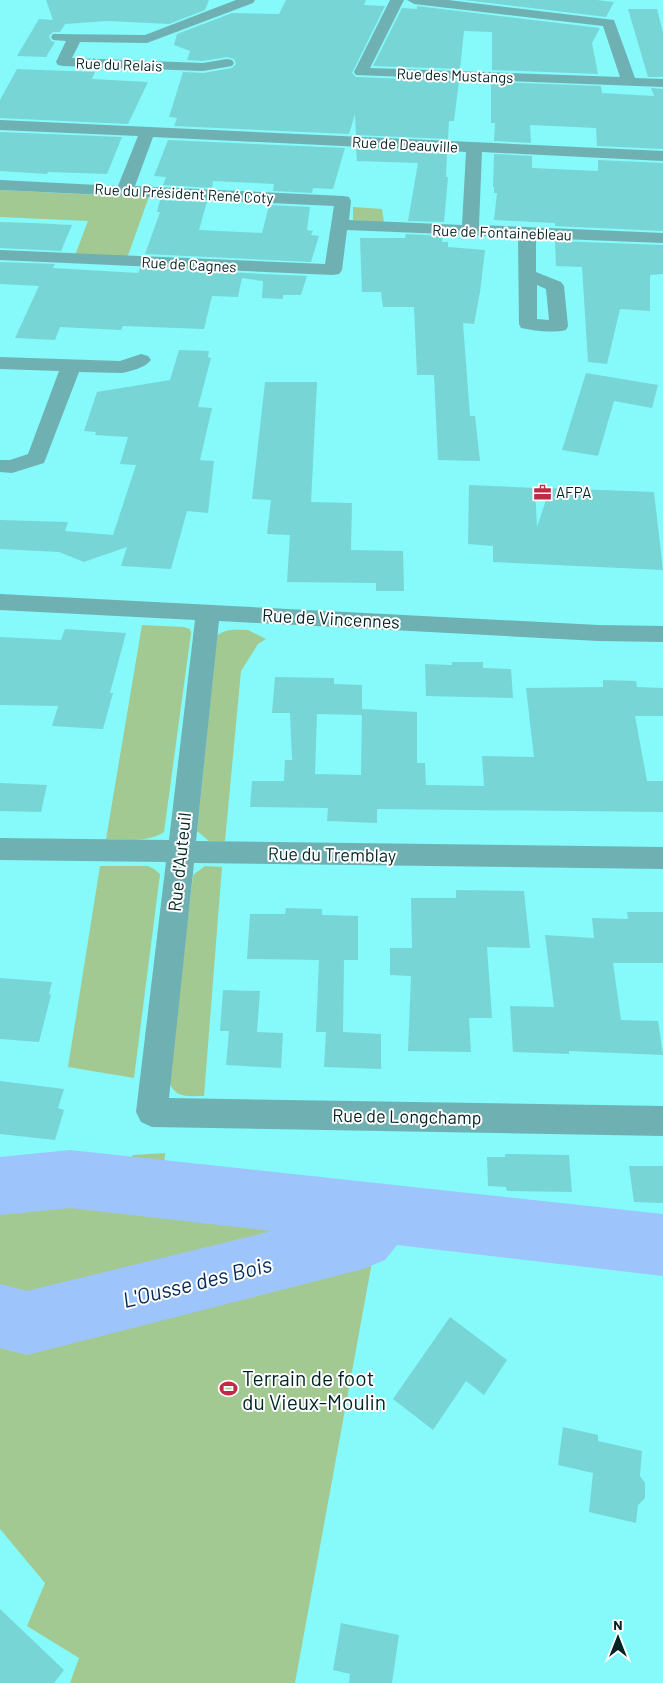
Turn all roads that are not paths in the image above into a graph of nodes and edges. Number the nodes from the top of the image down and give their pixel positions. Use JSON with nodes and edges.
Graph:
{"nodes":[{"id":1,"x":248,"y":0,"type":"edge"},
{"id":2,"x":397,"y":0,"type":"edge"},
{"id":3,"x":414,"y":0,"type":"edge"},
{"id":4,"x":58,"y":37,"type":"dead end"},
{"id":5,"x":75,"y":38,"type":"junction"},
{"id":6,"x":147,"y":39,"type":"junction"},
{"id":7,"x":226,"y":63,"type":"dead end"},
{"id":8,"x":173,"y":66,"type":"junction"},
{"id":9,"x":629,"y":81,"type":"junction"},
{"id":10,"x":663,"y":83,"type":"edge"},
{"id":11,"x":0,"y":125,"type":"edge"},
{"id":12,"x":147,"y":132,"type":"junction"},
{"id":13,"x":474,"y":147,"type":"junction"},
{"id":14,"x":663,"y":156,"type":"edge"},
{"id":15,"x":0,"y":185,"type":"edge"},
{"id":16,"x":125,"y":190,"type":"junction"},
{"id":17,"x":340,"y":225,"type":"junction"},
{"id":18,"x":470,"y":230,"type":"junction"},
{"id":19,"x":527,"y":233,"type":"junction"},
{"id":20,"x":663,"y":238,"type":"edge"},
{"id":21,"x":0,"y":255,"type":"edge"},
{"id":22,"x":528,"y":275,"type":"dead end"},
{"id":23,"x":141,"y":360,"type":"dead end"},
{"id":24,"x":0,"y":363,"type":"edge"},
{"id":25,"x":71,"y":366,"type":"junction"},
{"id":26,"x":0,"y":466,"type":"edge"},
{"id":27,"x":0,"y":602,"type":"edge"},
{"id":28,"x":208,"y":612,"type":"junction"},
{"id":29,"x":663,"y":634,"type":"edge"},
{"id":30,"x":0,"y":849,"type":"edge"},
{"id":31,"x":180,"y":852,"type":"junction"},
{"id":32,"x":663,"y":858,"type":"edge"},
{"id":33,"x":152,"y":1112,"type":"joint"},
{"id":34,"x":663,"y":1120,"type":"edge"}],
"edges":[{"from":1,"to":6,"type":"street","name":"Rue du Relais"},
{"from":2,"to":9,"type":"street","name":"Rue des Mustangs"},
{"from":3,"to":9,"type":"street"},
{"from":4,"to":5,"type":"street","name":"Rue du Relais"},
{"from":5,"to":6,"type":"street","name":"Rue du Relais"},
{"from":5,"to":8,"type":"street","name":"Rue du Relais"},
{"from":6,"to":8,"type":"street","name":"Rue du Relais"},
{"from":7,"to":8,"type":"street","name":"Rue du Relais"},
{"from":9,"to":10,"type":"street","name":"Rue des Mustangs"},
{"from":11,"to":12,"type":"street","name":"Rue de Deauville"},
{"from":12,"to":13,"type":"street","name":"Rue de Deauville"},
{"from":12,"to":16,"type":"street"},
{"from":13,"to":14,"type":"street","name":"Rue de Deauville"},
{"from":13,"to":18,"type":"street"},
{"from":15,"to":16,"type":"street","name":"Rue du Président René Coty"},
{"from":16,"to":17,"type":"street","name":"Rue du Président René Coty"},
{"from":17,"to":18,"type":"street","name":"Rue de Fontainebleau"},
{"from":17,"to":21,"type":"street","name":"Rue de Cagnes"},
{"from":18,"to":19,"type":"street","name":"Rue de Fontainebleau"},
{"from":19,"to":20,"type":"street","name":"Rue de Fontainebleau"},
{"from":19,"to":22,"type":"street"},
{"from":23,"to":25,"type":"street"},
{"from":24,"to":25,"type":"street"},
{"from":25,"to":26,"type":"street"},
{"from":27,"to":28,"type":"street","name":"Rue de Vincennes"},
{"from":28,"to":29,"type":"street","name":"Rue de Vincennes"},
{"from":28,"to":31,"type":"street","name":"Rue d'Auteuil"},
{"from":30,"to":31,"type":"street","name":"Rue du Tremblay"},
{"from":31,"to":32,"type":"street","name":"Rue du Tremblay"},
{"from":31,"to":33,"type":"street","name":"Rue d'Auteuil"},
{"from":33,"to":34,"type":"street","name":"Rue de Longchamp"}]}
